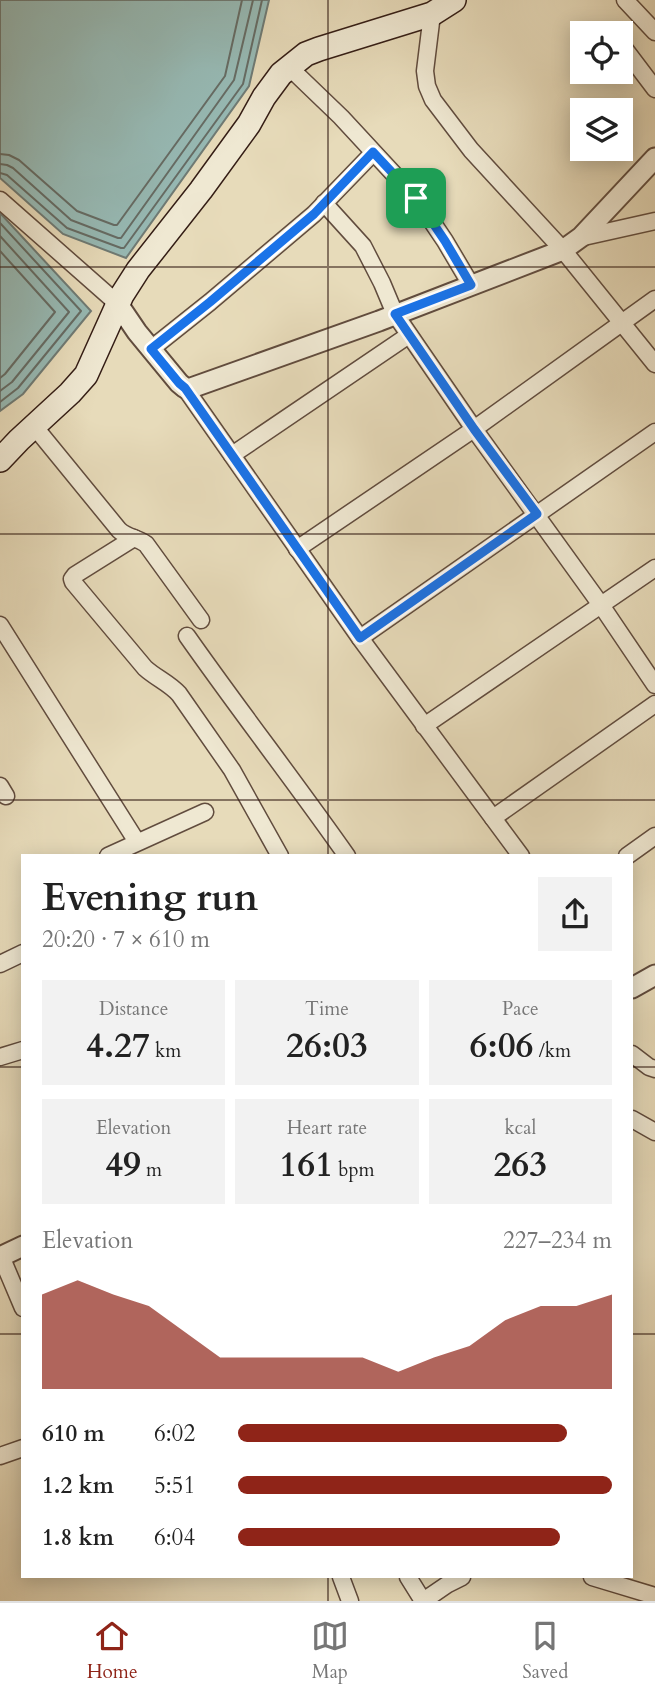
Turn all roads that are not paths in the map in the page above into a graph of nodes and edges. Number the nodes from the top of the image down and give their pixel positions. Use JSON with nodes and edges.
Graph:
{"nodes":[{"id":1,"x":454,"y":0,"type":"edge"},
{"id":2,"x":625,"y":0,"type":"edge"},
{"id":3,"x":432,"y":14,"type":"junction"},
{"id":4,"x":655,"y":32,"type":"edge"},
{"id":5,"x":633,"y":60,"type":"edge"},
{"id":6,"x":289,"y":67,"type":"junction"},
{"id":7,"x":655,"y":89,"type":"edge"},
{"id":8,"x":373,"y":152,"type":"junction"},
{"id":9,"x":655,"y":158,"type":"edge"},
{"id":10,"x":0,"y":200,"type":"edge"},
{"id":11,"x":324,"y":203,"type":"junction"},
{"id":12,"x":655,"y":221,"type":"edge"},
{"id":13,"x":571,"y":244,"type":"junction"},
{"id":14,"x":471,"y":285,"type":"junction"},
{"id":15,"x":655,"y":299,"type":"edge"},
{"id":16,"x":118,"y":304,"type":"junction"},
{"id":17,"x":395,"y":314,"type":"junction"},
{"id":18,"x":622,"y":322,"type":"junction"},
{"id":19,"x":409,"y":335,"type":"junction"},
{"id":20,"x":151,"y":349,"type":"junction"},
{"id":21,"x":655,"y":365,"type":"edge"},
{"id":22,"x":185,"y":388,"type":"junction"},
{"id":23,"x":34,"y":426,"type":"junction"},
{"id":24,"x":474,"y":429,"type":"junction"},
{"id":25,"x":655,"y":432,"type":"edge"},
{"id":26,"x":232,"y":455,"type":"junction"},
{"id":27,"x":0,"y":460,"type":"edge"},
{"id":28,"x":537,"y":514,"type":"junction"},
{"id":29,"x":134,"y":538,"type":"junction"},
{"id":30,"x":297,"y":549,"type":"junction"},
{"id":31,"x":655,"y":568,"type":"edge"},
{"id":32,"x":601,"y":605,"type":"junction"},
{"id":33,"x":201,"y":620,"type":"dead end"},
{"id":34,"x":0,"y":625,"type":"edge"},
{"id":35,"x":187,"y":635,"type":"dead end"},
{"id":36,"x":360,"y":638,"type":"junction"},
{"id":37,"x":655,"y":685,"type":"edge"},
{"id":38,"x":655,"y":704,"type":"edge"},
{"id":39,"x":424,"y":726,"type":"junction"},
{"id":40,"x":205,"y":812,"type":"dead end"},
{"id":41,"x":493,"y":818,"type":"junction"},
{"id":42,"x":655,"y":836,"type":"edge"},
{"id":43,"x":137,"y":842,"type":"junction"},
{"id":44,"x":111,"y":854,"type":"edge"},
{"id":45,"x":280,"y":854,"type":"edge"},
{"id":46,"x":346,"y":854,"type":"edge"},
{"id":47,"x":520,"y":854,"type":"edge"},
{"id":48,"x":630,"y":854,"type":"edge"},
{"id":49,"x":21,"y":955,"type":"edge"},
{"id":50,"x":0,"y":964,"type":"edge"},
{"id":51,"x":655,"y":975,"type":"edge"},
{"id":52,"x":633,"y":987,"type":"edge"},
{"id":53,"x":21,"y":1051,"type":"edge"},
{"id":54,"x":633,"y":1055,"type":"edge"},
{"id":55,"x":0,"y":1057,"type":"edge"},
{"id":56,"x":655,"y":1069,"type":"edge"},
{"id":57,"x":633,"y":1120,"type":"edge"},
{"id":58,"x":655,"y":1132,"type":"edge"},
{"id":59,"x":21,"y":1247,"type":"edge"},
{"id":60,"x":0,"y":1256,"type":"edge"},
{"id":61,"x":21,"y":1303,"type":"edge"},
{"id":62,"x":21,"y":1449,"type":"edge"},
{"id":63,"x":0,"y":1456,"type":"edge"},
{"id":64,"x":341,"y":1578,"type":"edge"},
{"id":65,"x":409,"y":1578,"type":"edge"},
{"id":66,"x":460,"y":1578,"type":"edge"},
{"id":67,"x":595,"y":1578,"type":"edge"},
{"id":68,"x":655,"y":1597,"type":"edge"},
{"id":69,"x":350,"y":1601,"type":"edge"},
{"id":70,"x":423,"y":1601,"type":"edge"}],
"edges":[{"from":1,"to":3,"type":"main road"},
{"from":2,"to":4,"type":"street"},
{"from":3,"to":6,"type":"main road"},
{"from":3,"to":13,"type":"street"},
{"from":5,"to":7,"type":"street"},
{"from":6,"to":8,"type":"street"},
{"from":6,"to":16,"type":"main road"},
{"from":8,"to":11,"type":"street"},
{"from":8,"to":14,"type":"street"},
{"from":9,"to":13,"type":"street"},
{"from":10,"to":16,"type":"street"},
{"from":11,"to":17,"type":"street"},
{"from":11,"to":20,"type":"street"},
{"from":12,"to":13,"type":"street"},
{"from":13,"to":14,"type":"street"},
{"from":13,"to":18,"type":"street"},
{"from":14,"to":17,"type":"street"},
{"from":15,"to":18,"type":"street"},
{"from":16,"to":20,"type":"street"},
{"from":16,"to":23,"type":"main road"},
{"from":17,"to":19,"type":"street"},
{"from":17,"to":22,"type":"street"},
{"from":18,"to":21,"type":"street"},
{"from":18,"to":24,"type":"street"},
{"from":19,"to":24,"type":"street"},
{"from":19,"to":26,"type":"street"},
{"from":20,"to":22,"type":"street"},
{"from":22,"to":26,"type":"street"},
{"from":23,"to":27,"type":"main road"},
{"from":23,"to":29,"type":"street"},
{"from":24,"to":28,"type":"street"},
{"from":24,"to":30,"type":"street"},
{"from":25,"to":28,"type":"street"},
{"from":26,"to":30,"type":"street"},
{"from":28,"to":32,"type":"street"},
{"from":28,"to":36,"type":"street"},
{"from":29,"to":33,"type":"street"},
{"from":29,"to":45,"type":"street"},
{"from":30,"to":36,"type":"street"},
{"from":31,"to":32,"type":"street"},
{"from":32,"to":37,"type":"street"},
{"from":32,"to":39,"type":"street"},
{"from":34,"to":43,"type":"street"},
{"from":35,"to":46,"type":"street"},
{"from":36,"to":39,"type":"street"},
{"from":38,"to":41,"type":"street"},
{"from":39,"to":41,"type":"street"},
{"from":40,"to":43,"type":"street"},
{"from":41,"to":47,"type":"street"},
{"from":42,"to":48,"type":"street"},
{"from":43,"to":44,"type":"street"},
{"from":49,"to":50,"type":"street"},
{"from":51,"to":52,"type":"street"},
{"from":53,"to":55,"type":"street"},
{"from":54,"to":56,"type":"street"},
{"from":57,"to":58,"type":"street"},
{"from":59,"to":60,"type":"street"},
{"from":60,"to":61,"type":"street"},
{"from":62,"to":63,"type":"street"},
{"from":64,"to":69,"type":"street"},
{"from":65,"to":70,"type":"street"},
{"from":66,"to":70,"type":"street"},
{"from":67,"to":68,"type":"street"}]}
